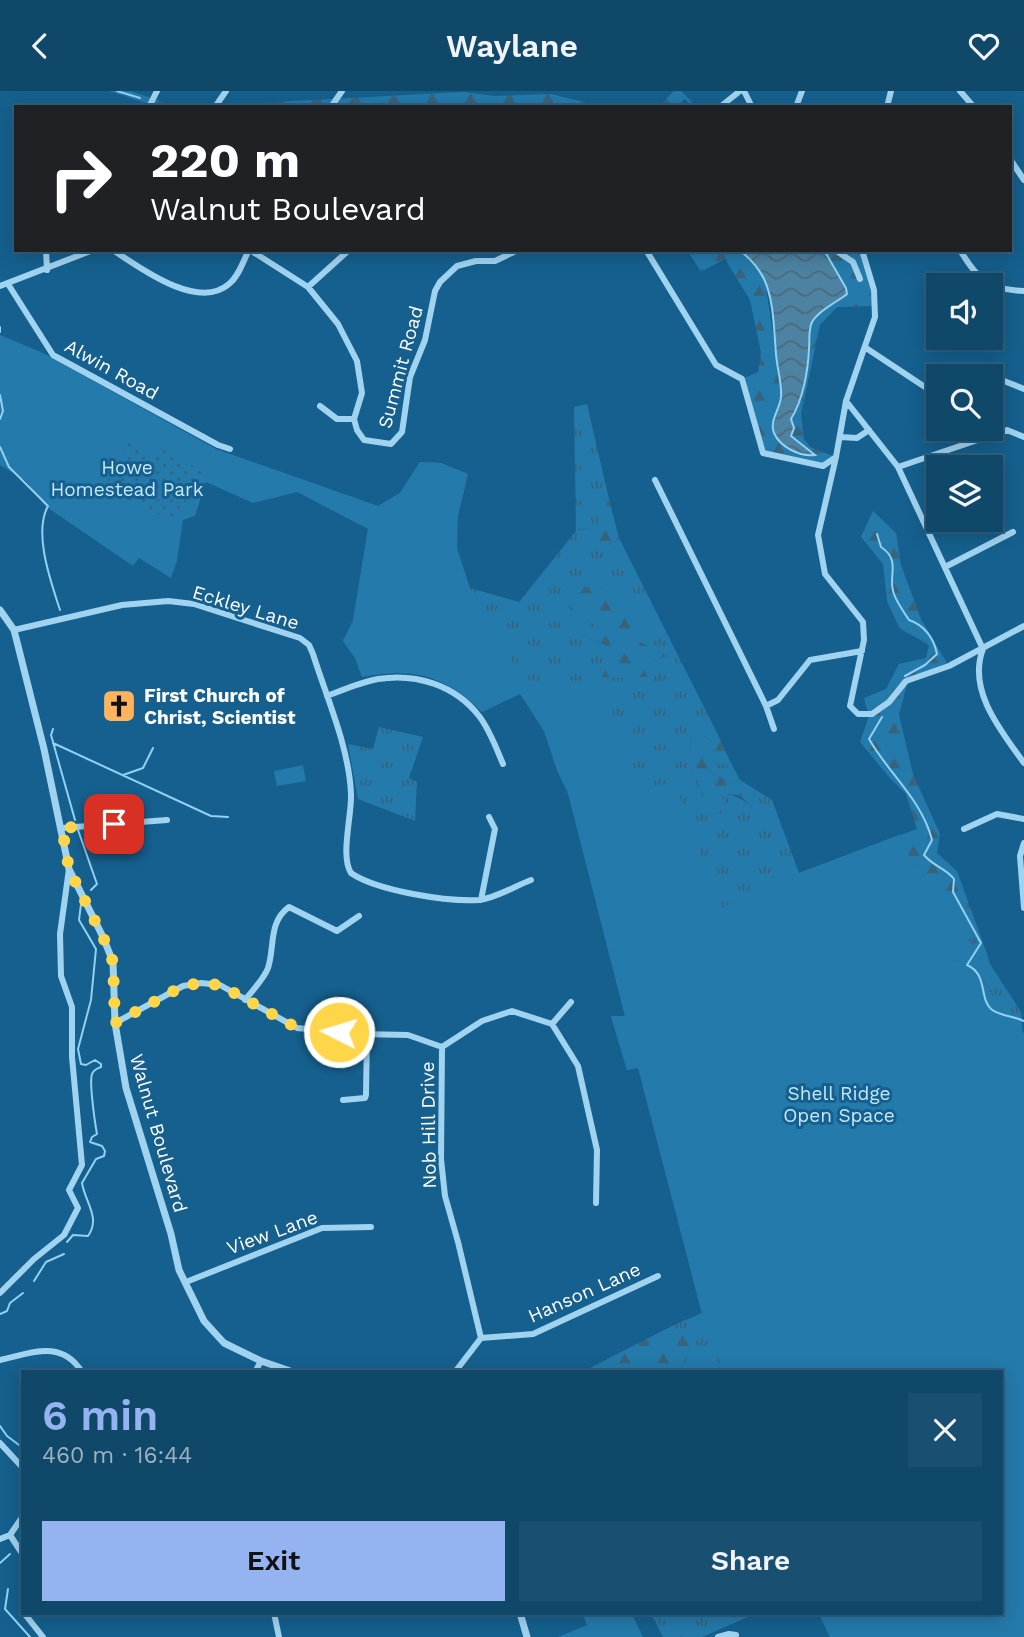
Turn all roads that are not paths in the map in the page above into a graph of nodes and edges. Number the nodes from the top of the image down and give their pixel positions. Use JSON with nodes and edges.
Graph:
{"nodes":[{"id":1,"x":742,"y":91,"type":"edge"},
{"id":2,"x":960,"y":91,"type":"edge"},
{"id":3,"x":723,"y":105,"type":"edge"},
{"id":4,"x":972,"y":105,"type":"edge"},
{"id":5,"x":1012,"y":162,"type":"edge"},
{"id":6,"x":1024,"y":180,"type":"edge"},
{"id":7,"x":46,"y":252,"type":"edge"},
{"id":8,"x":88,"y":252,"type":"edge"},
{"id":9,"x":116,"y":252,"type":"edge"},
{"id":10,"x":248,"y":252,"type":"edge"},
{"id":11,"x":252,"y":252,"type":"edge"},
{"id":12,"x":347,"y":252,"type":"edge"},
{"id":13,"x":514,"y":252,"type":"edge"},
{"id":14,"x":647,"y":252,"type":"edge"},
{"id":15,"x":838,"y":252,"type":"edge"},
{"id":16,"x":863,"y":252,"type":"edge"},
{"id":17,"x":961,"y":252,"type":"edge"},
{"id":18,"x":47,"y":270,"type":"junction"},
{"id":19,"x":860,"y":279,"type":"dead end"},
{"id":20,"x":8,"y":284,"type":"junction"},
{"id":21,"x":0,"y":286,"type":"edge"},
{"id":22,"x":308,"y":287,"type":"junction"},
{"id":23,"x":1024,"y":291,"type":"edge"},
{"id":24,"x":866,"y":348,"type":"junction"},
{"id":25,"x":1003,"y":381,"type":"edge"},
{"id":26,"x":926,"y":388,"type":"edge"},
{"id":27,"x":1024,"y":389,"type":"edge"},
{"id":28,"x":846,"y":401,"type":"junction"},
{"id":29,"x":320,"y":406,"type":"dead end"},
{"id":30,"x":354,"y":419,"type":"junction"},
{"id":31,"x":869,"y":430,"type":"junction"},
{"id":32,"x":840,"y":436,"type":"junction"},
{"id":33,"x":1024,"y":437,"type":"edge"},
{"id":34,"x":230,"y":449,"type":"dead end"},
{"id":35,"x":836,"y":457,"type":"junction"},
{"id":36,"x":898,"y":467,"type":"junction"},
{"id":37,"x":655,"y":481,"type":"dead end"},
{"id":38,"x":1013,"y":532,"type":"dead end"},
{"id":39,"x":945,"y":567,"type":"junction"},
{"id":40,"x":0,"y":610,"type":"edge"},
{"id":41,"x":1024,"y":625,"type":"edge"},
{"id":42,"x":14,"y":630,"type":"junction"},
{"id":43,"x":983,"y":649,"type":"junction"},
{"id":44,"x":862,"y":651,"type":"junction"},
{"id":45,"x":327,"y":696,"type":"junction"},
{"id":46,"x":766,"y":706,"type":"junction"},
{"id":47,"x":774,"y":729,"type":"dead end"},
{"id":48,"x":1024,"y":762,"type":"edge"},
{"id":49,"x":503,"y":764,"type":"dead end"},
{"id":50,"x":489,"y":817,"type":"dead end"},
{"id":51,"x":1024,"y":819,"type":"edge"},
{"id":52,"x":167,"y":820,"type":"dead end"},
{"id":53,"x":62,"y":828,"type":"junction"},
{"id":54,"x":964,"y":829,"type":"dead end"},
{"id":55,"x":1024,"y":843,"type":"edge"},
{"id":56,"x":69,"y":869,"type":"junction"},
{"id":57,"x":531,"y":880,"type":"dead end"},
{"id":58,"x":481,"y":900,"type":"junction"},
{"id":59,"x":1024,"y":908,"type":"edge"},
{"id":60,"x":359,"y":916,"type":"dead end"},
{"id":61,"x":245,"y":1000,"type":"junction"},
{"id":62,"x":571,"y":1002,"type":"dead end"},
{"id":63,"x":115,"y":1023,"type":"junction"},
{"id":64,"x":552,"y":1024,"type":"junction"},
{"id":65,"x":367,"y":1034,"type":"junction"},
{"id":66,"x":442,"y":1047,"type":"junction"},
{"id":67,"x":343,"y":1101,"type":"dead end"},
{"id":68,"x":596,"y":1203,"type":"dead end"},
{"id":69,"x":371,"y":1227,"type":"dead end"},
{"id":70,"x":658,"y":1276,"type":"dead end"},
{"id":71,"x":186,"y":1282,"type":"junction"},
{"id":72,"x":0,"y":1293,"type":"edge"},
{"id":73,"x":481,"y":1338,"type":"junction"},
{"id":74,"x":0,"y":1360,"type":"edge"},
{"id":75,"x":261,"y":1361,"type":"junction"},
{"id":76,"x":81,"y":1370,"type":"edge"},
{"id":77,"x":256,"y":1370,"type":"edge"},
{"id":78,"x":287,"y":1370,"type":"edge"},
{"id":79,"x":457,"y":1370,"type":"edge"},
{"id":80,"x":0,"y":1443,"type":"edge"},
{"id":81,"x":21,"y":1466,"type":"edge"},
{"id":82,"x":21,"y":1519,"type":"edge"},
{"id":83,"x":10,"y":1535,"type":"junction"},
{"id":84,"x":0,"y":1539,"type":"edge"},
{"id":85,"x":21,"y":1552,"type":"edge"},
{"id":86,"x":26,"y":1615,"type":"edge"},
{"id":87,"x":274,"y":1615,"type":"edge"},
{"id":88,"x":521,"y":1615,"type":"edge"},
{"id":89,"x":736,"y":1635,"type":"dead end"},
{"id":90,"x":43,"y":1637,"type":"edge"},
{"id":91,"x":279,"y":1637,"type":"edge"},
{"id":92,"x":527,"y":1637,"type":"edge"},
{"id":93,"x":718,"y":1637,"type":"edge"}],
"edges":[{"from":1,"to":3,"type":"street"},
{"from":2,"to":4,"type":"street"},
{"from":5,"to":6,"type":"street"},
{"from":7,"to":18,"type":"street"},
{"from":8,"to":18,"type":"street"},
{"from":9,"to":10,"type":"street"},
{"from":11,"to":22,"type":"street","name":"Summit Road"},
{"from":12,"to":22,"type":"street"},
{"from":13,"to":30,"type":"street","name":"Summit Road"},
{"from":14,"to":35,"type":"street"},
{"from":15,"to":19,"type":"street"},
{"from":16,"to":24,"type":"street"},
{"from":17,"to":23,"type":"street"},
{"from":18,"to":20,"type":"street"},
{"from":20,"to":21,"type":"street"},
{"from":20,"to":34,"type":"street","name":"Alwin Road"},
{"from":22,"to":30,"type":"street","name":"Summit Road"},
{"from":24,"to":26,"type":"street"},
{"from":24,"to":28,"type":"street"},
{"from":25,"to":27,"type":"street"},
{"from":28,"to":31,"type":"street"},
{"from":28,"to":32,"type":"street"},
{"from":29,"to":30,"type":"street"},
{"from":31,"to":32,"type":"street"},
{"from":31,"to":36,"type":"street"},
{"from":32,"to":35,"type":"street"},
{"from":33,"to":36,"type":"street"},
{"from":35,"to":44,"type":"street"},
{"from":36,"to":39,"type":"street"},
{"from":37,"to":46,"type":"street"},
{"from":38,"to":39,"type":"street"},
{"from":39,"to":43,"type":"street"},
{"from":40,"to":42,"type":"street","name":"Walnut Boulevard"},
{"from":41,"to":43,"type":"street"},
{"from":42,"to":45,"type":"street","name":"Eckley Lane"},
{"from":42,"to":53,"type":"street","name":"Walnut Boulevard"},
{"from":43,"to":44,"type":"street"},
{"from":43,"to":48,"type":"street"},
{"from":44,"to":46,"type":"street"},
{"from":45,"to":49,"type":"street"},
{"from":45,"to":58,"type":"street","name":"Eckley Lane"},
{"from":46,"to":47,"type":"street"},
{"from":50,"to":58,"type":"street"},
{"from":51,"to":54,"type":"street"},
{"from":52,"to":53,"type":"street"},
{"from":53,"to":56,"type":"street","name":"Walnut Boulevard"},
{"from":55,"to":59,"type":"street"},
{"from":56,"to":63,"type":"street","name":"Walnut Boulevard"},
{"from":56,"to":72,"type":"street"},
{"from":57,"to":58,"type":"street"},
{"from":60,"to":61,"type":"street"},
{"from":61,"to":63,"type":"street","name":"Nob Hill Drive"},
{"from":61,"to":65,"type":"street","name":"Nob Hill Drive"},
{"from":62,"to":64,"type":"street"},
{"from":63,"to":71,"type":"street","name":"Walnut Boulevard"},
{"from":64,"to":66,"type":"street"},
{"from":64,"to":68,"type":"street"},
{"from":65,"to":66,"type":"street","name":"Nob Hill Drive"},
{"from":65,"to":67,"type":"street"},
{"from":66,"to":73,"type":"street","name":"Nob Hill Drive"},
{"from":69,"to":71,"type":"street","name":"View Lane"},
{"from":70,"to":73,"type":"street","name":"Hanson Lane"},
{"from":71,"to":75,"type":"street","name":"Walnut Boulevard"},
{"from":73,"to":79,"type":"street"},
{"from":74,"to":76,"type":"street"},
{"from":75,"to":77,"type":"street"},
{"from":75,"to":78,"type":"street","name":"Walnut Boulevard"},
{"from":80,"to":81,"type":"street"},
{"from":82,"to":83,"type":"street"},
{"from":83,"to":84,"type":"street"},
{"from":83,"to":85,"type":"street"},
{"from":86,"to":90,"type":"street"},
{"from":87,"to":91,"type":"street"},
{"from":88,"to":92,"type":"street"},
{"from":89,"to":93,"type":"street"}]}
